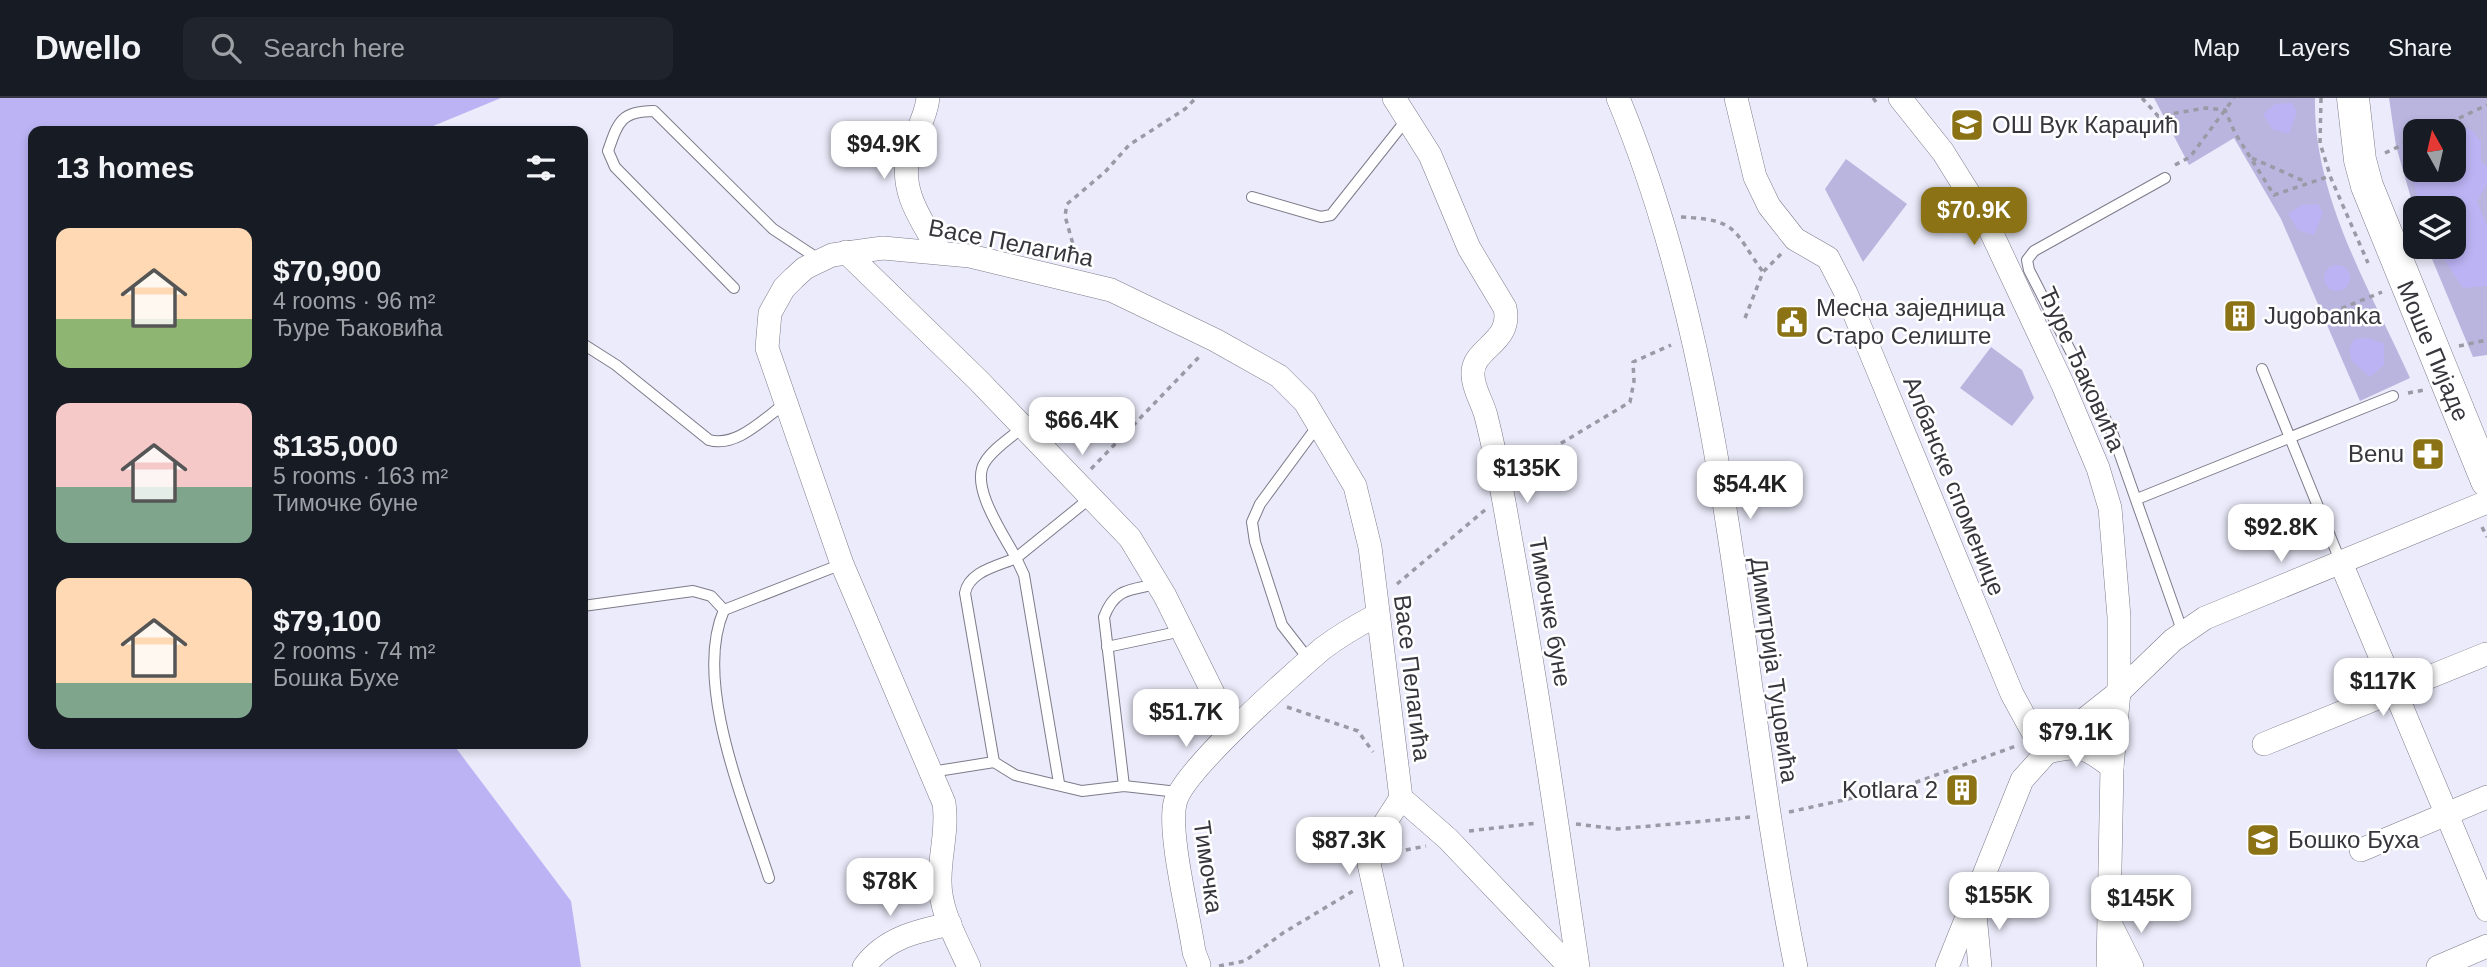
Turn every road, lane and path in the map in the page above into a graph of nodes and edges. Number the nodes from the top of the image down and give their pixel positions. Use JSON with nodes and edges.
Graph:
{"nodes":[{"id":1,"x":929,"y":98,"type":"edge"},
{"id":2,"x":1196,"y":98,"type":"edge"},
{"id":3,"x":1394,"y":98,"type":"edge"},
{"id":4,"x":1618,"y":98,"type":"edge"},
{"id":5,"x":1736,"y":98,"type":"edge"},
{"id":6,"x":1873,"y":98,"type":"edge"},
{"id":7,"x":2142,"y":98,"type":"edge"},
{"id":8,"x":2234,"y":98,"type":"edge"},
{"id":9,"x":2321,"y":98,"type":"edge"},
{"id":10,"x":2353,"y":98,"type":"edge"},
{"id":11,"x":1890,"y":103,"type":"edge"},
{"id":12,"x":2487,"y":105,"type":"edge"},
{"id":13,"x":2225,"y":110,"type":"junction"},
{"id":14,"x":1407,"y":119,"type":"junction"},
{"id":15,"x":2457,"y":119,"type":"edge"},
{"id":16,"x":2403,"y":145,"type":"edge"},
{"id":17,"x":2386,"y":153,"type":"dead end"},
{"id":18,"x":2190,"y":157,"type":"dead end"},
{"id":19,"x":2250,"y":157,"type":"junction"},
{"id":20,"x":2330,"y":176,"type":"junction"},
{"id":21,"x":2165,"y":178,"type":"dead end"},
{"id":22,"x":2307,"y":182,"type":"junction"},
{"id":23,"x":1252,"y":197,"type":"dead end"},
{"id":24,"x":1662,"y":216,"type":"junction"},
{"id":25,"x":1795,"y":239,"type":"junction"},
{"id":26,"x":846,"y":252,"type":"junction"},
{"id":27,"x":940,"y":252,"type":"junction"},
{"id":28,"x":820,"y":260,"type":"junction"},
{"id":29,"x":2372,"y":271,"type":"dead end"},
{"id":30,"x":1763,"y":272,"type":"junction"},
{"id":31,"x":2377,"y":283,"type":"dead end"},
{"id":32,"x":1085,"y":284,"type":"junction"},
{"id":33,"x":734,"y":288,"type":"dead end"},
{"id":34,"x":2382,"y":292,"type":"junction"},
{"id":35,"x":2387,"y":305,"type":"dead end"},
{"id":36,"x":2323,"y":316,"type":"dead end"},
{"id":37,"x":1745,"y":318,"type":"dead end"},
{"id":38,"x":1692,"y":335,"type":"junction"},
{"id":39,"x":1215,"y":340,"type":"junction"},
{"id":40,"x":2487,"y":340,"type":"edge"},
{"id":41,"x":588,"y":347,"type":"edge"},
{"id":42,"x":2453,"y":347,"type":"dead end"},
{"id":43,"x":2262,"y":369,"type":"dead end"},
{"id":44,"x":2419,"y":378,"type":"dead end"},
{"id":45,"x":2425,"y":390,"type":"dead end"},
{"id":46,"x":2393,"y":396,"type":"dead end"},
{"id":47,"x":786,"y":403,"type":"junction"},
{"id":48,"x":1319,"y":424,"type":"junction"},
{"id":49,"x":1022,"y":428,"type":"junction"},
{"id":50,"x":2290,"y":439,"type":"junction"},
{"id":51,"x":2487,"y":481,"type":"edge"},
{"id":52,"x":1502,"y":486,"type":"junction"},
{"id":53,"x":1083,"y":491,"type":"junction"},
{"id":54,"x":2137,"y":499,"type":"junction"},
{"id":55,"x":2487,"y":502,"type":"edge"},
{"id":56,"x":1016,"y":558,"type":"junction"},
{"id":57,"x":842,"y":564,"type":"junction"},
{"id":58,"x":2341,"y":564,"type":"junction"},
{"id":59,"x":1158,"y":584,"type":"junction"},
{"id":60,"x":588,"y":605,"type":"edge"},
{"id":61,"x":1376,"y":608,"type":"junction"},
{"id":62,"x":724,"y":610,"type":"junction"},
{"id":63,"x":1182,"y":631,"type":"junction"},
{"id":64,"x":2183,"y":633,"type":"junction"},
{"id":65,"x":1107,"y":647,"type":"junction"},
{"id":66,"x":2487,"y":654,"type":"edge"},
{"id":67,"x":1310,"y":661,"type":"junction"},
{"id":68,"x":2392,"y":691,"type":"junction"},
{"id":69,"x":2119,"y":692,"type":"junction"},
{"id":70,"x":1269,"y":699,"type":"junction"},
{"id":71,"x":1235,"y":728,"type":"junction"},
{"id":72,"x":2045,"y":744,"type":"junction"},
{"id":73,"x":2264,"y":744,"type":"dead end"},
{"id":74,"x":994,"y":762,"type":"junction"},
{"id":75,"x":2112,"y":767,"type":"junction"},
{"id":76,"x":1397,"y":768,"type":"junction"},
{"id":77,"x":931,"y":772,"type":"junction"},
{"id":78,"x":1059,"y":783,"type":"junction"},
{"id":79,"x":1124,"y":786,"type":"junction"},
{"id":80,"x":1178,"y":792,"type":"junction"},
{"id":81,"x":2487,"y":797,"type":"edge"},
{"id":82,"x":1401,"y":799,"type":"junction"},
{"id":83,"x":2445,"y":814,"type":"junction"},
{"id":84,"x":1767,"y":816,"type":"junction"},
{"id":85,"x":1556,"y":821,"type":"junction"},
{"id":86,"x":2361,"y":850,"type":"dead end"},
{"id":87,"x":769,"y":878,"type":"dead end"},
{"id":88,"x":1371,"y":883,"type":"junction"},
{"id":89,"x":1973,"y":901,"type":"junction"},
{"id":90,"x":2487,"y":910,"type":"edge"},
{"id":91,"x":2109,"y":921,"type":"junction"},
{"id":92,"x":950,"y":924,"type":"junction"},
{"id":93,"x":2487,"y":946,"type":"edge"},
{"id":94,"x":1205,"y":966,"type":"edge"},
{"id":95,"x":864,"y":967,"type":"edge"},
{"id":96,"x":969,"y":967,"type":"edge"},
{"id":97,"x":1392,"y":967,"type":"edge"},
{"id":98,"x":1570,"y":967,"type":"edge"},
{"id":99,"x":1578,"y":967,"type":"edge"},
{"id":100,"x":1796,"y":967,"type":"edge"},
{"id":101,"x":1947,"y":967,"type":"edge"},
{"id":102,"x":1980,"y":967,"type":"edge"},
{"id":103,"x":2108,"y":967,"type":"edge"},
{"id":104,"x":2132,"y":967,"type":"edge"},
{"id":105,"x":2438,"y":967,"type":"edge"}],
"edges":[{"from":1,"to":27,"type":"street"},
{"from":2,"to":32,"type":"path"},
{"from":3,"to":14,"type":"street","name":"Тимочке буне"},
{"from":4,"to":24,"type":"street","name":"Димитрија Туцовића"},
{"from":5,"to":25,"type":"street","name":"Албанске споменице"},
{"from":6,"to":11,"type":"path"},
{"from":7,"to":13,"type":"path"},
{"from":8,"to":13,"type":"path"},
{"from":9,"to":20,"type":"path"},
{"from":10,"to":51,"type":"street","name":"Моше Пијаде"},
{"from":11,"to":69,"type":"street","name":"Ђуре Ђаковића"},
{"from":12,"to":15,"type":"path"},
{"from":13,"to":18,"type":"path"},
{"from":13,"to":19,"type":"path"},
{"from":14,"to":23,"type":"lane"},
{"from":14,"to":52,"type":"street","name":"Тимочке буне"},
{"from":16,"to":17,"type":"path"},
{"from":19,"to":22,"type":"path"},
{"from":19,"to":22,"type":"path"},
{"from":20,"to":22,"type":"path"},
{"from":20,"to":29,"type":"path"},
{"from":21,"to":54,"type":"lane"},
{"from":24,"to":30,"type":"path"},
{"from":24,"to":38,"type":"street","name":"Димитрија Туцовића"},
{"from":25,"to":30,"type":"path"},
{"from":25,"to":72,"type":"street","name":"Албанске споменице"},
{"from":26,"to":27,"type":"street","name":"Васе Пелагића"},
{"from":26,"to":28,"type":"street","name":"Васе Пелагића"},
{"from":26,"to":49,"type":"street"},
{"from":27,"to":32,"type":"street","name":"Васе Пелагића"},
{"from":28,"to":33,"type":"lane"},
{"from":28,"to":47,"type":"street","name":"Васе Пелагића"},
{"from":30,"to":37,"type":"path"},
{"from":31,"to":34,"type":"path"},
{"from":32,"to":39,"type":"street","name":"Васе Пелагића"},
{"from":34,"to":35,"type":"path"},
{"from":34,"to":36,"type":"path"},
{"from":38,"to":52,"type":"path"},
{"from":38,"to":84,"type":"street","name":"Димитрија Туцовића"},
{"from":39,"to":48,"type":"street","name":"Васе Пелагића"},
{"from":39,"to":53,"type":"path"},
{"from":40,"to":42,"type":"path"},
{"from":41,"to":47,"type":"lane"},
{"from":43,"to":50,"type":"lane"},
{"from":44,"to":45,"type":"path"},
{"from":46,"to":50,"type":"lane"},
{"from":47,"to":57,"type":"street","name":"Васе Пелагића"},
{"from":48,"to":61,"type":"street","name":"Васе Пелагића"},
{"from":48,"to":67,"type":"lane"},
{"from":49,"to":53,"type":"street"},
{"from":49,"to":56,"type":"lane"},
{"from":50,"to":54,"type":"lane"},
{"from":50,"to":58,"type":"lane"},
{"from":52,"to":61,"type":"path"},
{"from":52,"to":85,"type":"street","name":"Тимочке буне"},
{"from":53,"to":56,"type":"lane"},
{"from":53,"to":59,"type":"street"},
{"from":54,"to":64,"type":"lane"},
{"from":55,"to":58,"type":"street"},
{"from":56,"to":74,"type":"lane"},
{"from":56,"to":78,"type":"lane"},
{"from":57,"to":62,"type":"lane"},
{"from":57,"to":77,"type":"street","name":"Васе Пелагића"},
{"from":58,"to":64,"type":"street"},
{"from":58,"to":68,"type":"street"},
{"from":59,"to":63,"type":"street"},
{"from":59,"to":65,"type":"lane"},
{"from":60,"to":62,"type":"lane"},
{"from":61,"to":67,"type":"street","name":"Тимочка"},
{"from":61,"to":76,"type":"street","name":"Васе Пелагића"},
{"from":62,"to":87,"type":"lane"},
{"from":63,"to":65,"type":"lane"},
{"from":63,"to":71,"type":"street"},
{"from":64,"to":69,"type":"street"},
{"from":65,"to":79,"type":"lane"},
{"from":66,"to":68,"type":"street"},
{"from":67,"to":70,"type":"street","name":"Тимочка"},
{"from":68,"to":73,"type":"street"},
{"from":68,"to":83,"type":"street"},
{"from":69,"to":72,"type":"street"},
{"from":69,"to":75,"type":"street","name":"Ђуре Ђаковића"},
{"from":70,"to":71,"type":"street","name":"Тимочка"},
{"from":70,"to":76,"type":"path"},
{"from":71,"to":80,"type":"street","name":"Тимочка"},
{"from":72,"to":75,"type":"street"},
{"from":72,"to":84,"type":"path"},
{"from":72,"to":89,"type":"street"},
{"from":74,"to":77,"type":"lane"},
{"from":74,"to":78,"type":"lane"},
{"from":75,"to":91,"type":"street","name":"Ђуре Ђаковића"},
{"from":76,"to":82,"type":"street","name":"Васе Пелагића"},
{"from":77,"to":92,"type":"street","name":"Васе Пелагића"},
{"from":78,"to":79,"type":"lane"},
{"from":79,"to":80,"type":"lane"},
{"from":80,"to":94,"type":"street","name":"Тимочка"},
{"from":81,"to":83,"type":"street"},
{"from":82,"to":88,"type":"street"},
{"from":82,"to":98,"type":"street"},
{"from":83,"to":86,"type":"street"},
{"from":83,"to":90,"type":"street"},
{"from":84,"to":85,"type":"path"},
{"from":84,"to":100,"type":"street","name":"Димитрија Туцовића"},
{"from":85,"to":99,"type":"street","name":"Тимочке буне"},
{"from":88,"to":94,"type":"path"},
{"from":88,"to":97,"type":"street"},
{"from":89,"to":101,"type":"street"},
{"from":89,"to":102,"type":"street"},
{"from":91,"to":103,"type":"street","name":"Ђуре Ђаковића"},
{"from":91,"to":104,"type":"street"},
{"from":92,"to":95,"type":"street"},
{"from":92,"to":96,"type":"street","name":"Васе Пелагића"},
{"from":93,"to":105,"type":"street"}]}
